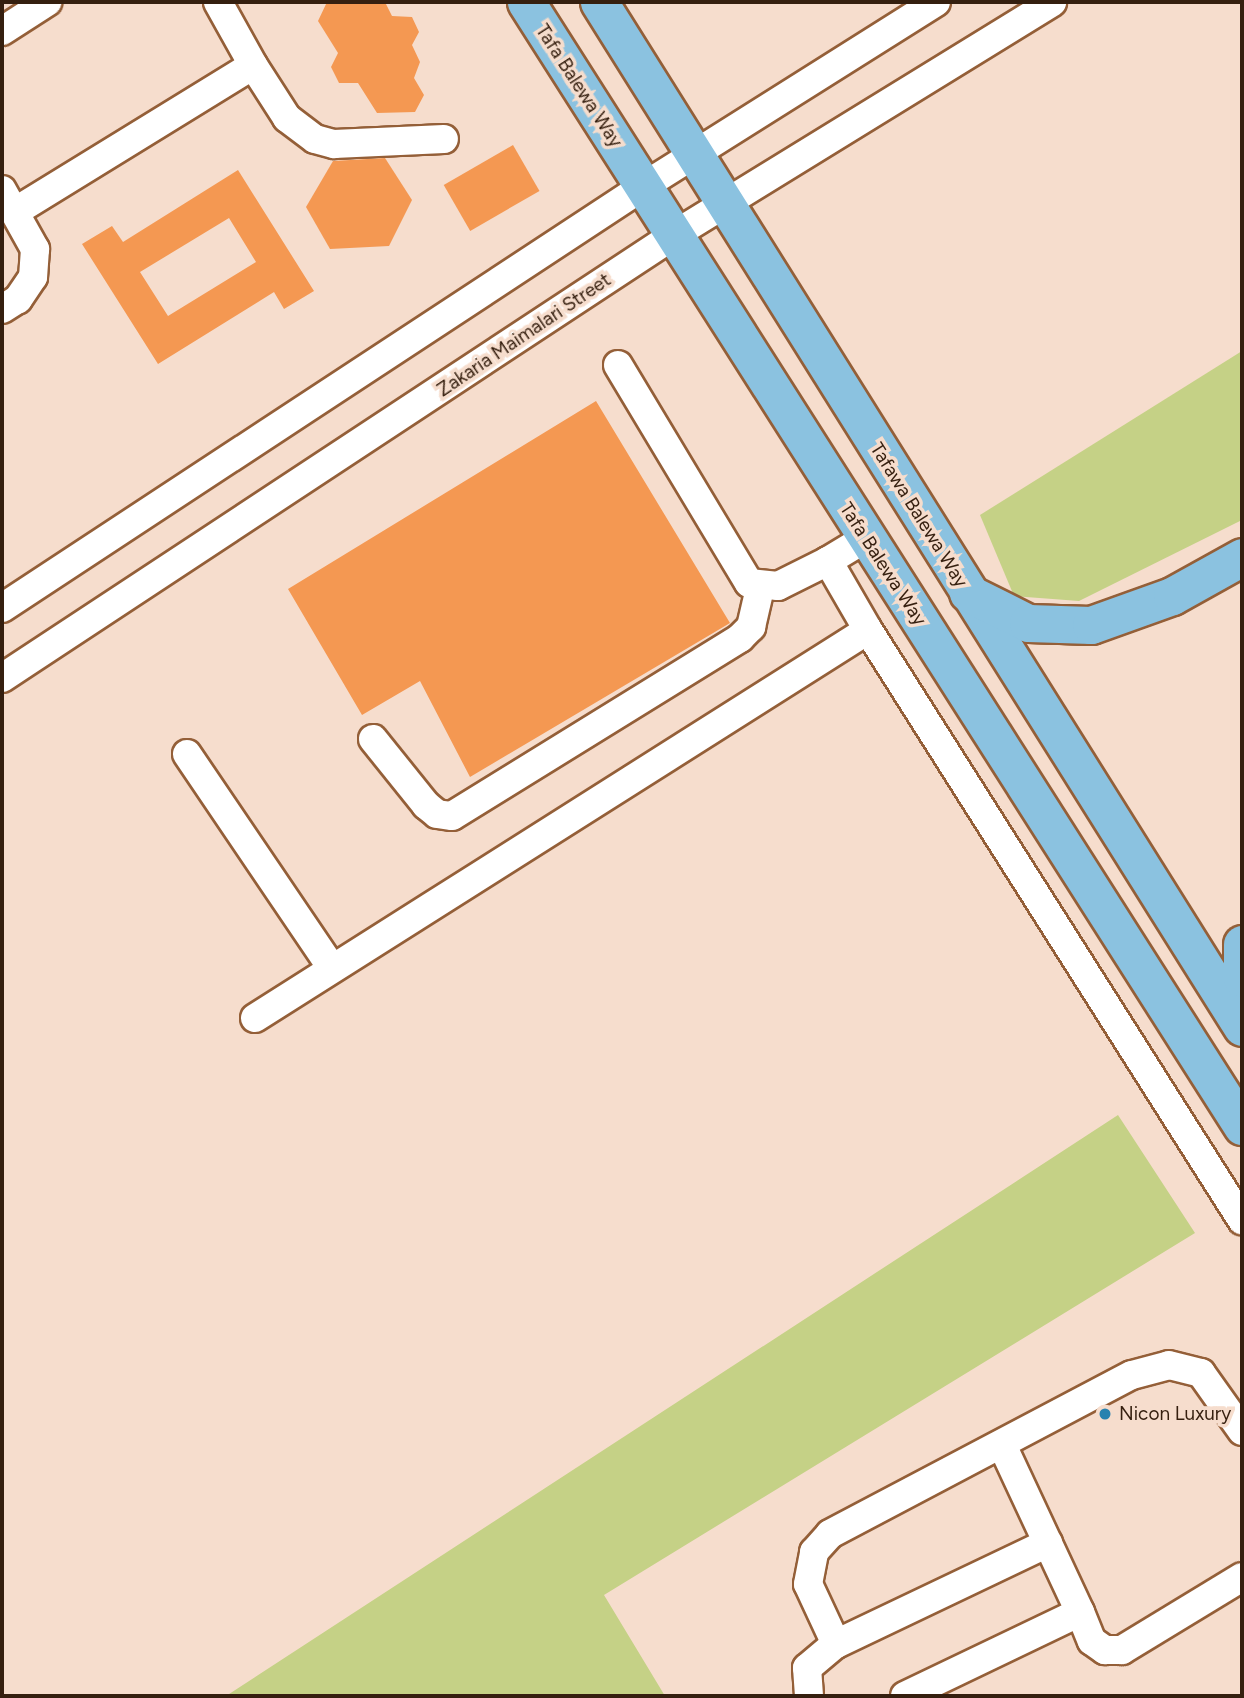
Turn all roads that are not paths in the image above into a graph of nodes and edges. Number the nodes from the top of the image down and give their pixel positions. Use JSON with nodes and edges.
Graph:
{"nodes":[{"id":1,"x":47,"y":2,"type":"edge"},
{"id":2,"x":526,"y":2,"type":"edge"},
{"id":3,"x":599,"y":2,"type":"edge"},
{"id":4,"x":936,"y":2,"type":"edge"},
{"id":5,"x":1052,"y":2,"type":"edge"},
{"id":6,"x":230,"y":6,"type":"edge"},
{"id":7,"x":2,"y":31,"type":"edge"},
{"id":8,"x":253,"y":65,"type":"junction"},
{"id":9,"x":444,"y":139,"type":"dead end"},
{"id":10,"x":694,"y":156,"type":"junction"},
{"id":11,"x":643,"y":186,"type":"junction"},
{"id":12,"x":9,"y":201,"type":"edge"},
{"id":13,"x":724,"y":203,"type":"junction"},
{"id":14,"x":674,"y":235,"type":"junction"},
{"id":15,"x":2,"y":309,"type":"edge"},
{"id":16,"x":618,"y":365,"type":"dead end"},
{"id":17,"x":866,"y":538,"type":"junction"},
{"id":18,"x":1242,"y":557,"type":"edge"},
{"id":19,"x":828,"y":561,"type":"junction"},
{"id":20,"x":760,"y":588,"type":"junction"},
{"id":21,"x":967,"y":592,"type":"junction"},
{"id":22,"x":2,"y":608,"type":"edge"},
{"id":23,"x":867,"y":630,"type":"junction"},
{"id":24,"x":2,"y":678,"type":"edge"},
{"id":25,"x":373,"y":739,"type":"dead end"},
{"id":26,"x":187,"y":754,"type":"dead end"},
{"id":27,"x":1242,"y":944,"type":"edge"},
{"id":28,"x":332,"y":968,"type":"junction"},
{"id":29,"x":1242,"y":978,"type":"edge"},
{"id":30,"x":255,"y":1018,"type":"dead end"},
{"id":31,"x":1242,"y":1027,"type":"edge"},
{"id":32,"x":1242,"y":1126,"type":"edge"},
{"id":33,"x":1242,"y":1220,"type":"edge"},
{"id":34,"x":1242,"y":1431,"type":"edge"},
{"id":35,"x":1003,"y":1447,"type":"junction"},
{"id":36,"x":1048,"y":1543,"type":"junction"},
{"id":37,"x":1242,"y":1577,"type":"edge"},
{"id":38,"x":1080,"y":1612,"type":"junction"},
{"id":39,"x":836,"y":1644,"type":"junction"},
{"id":40,"x":809,"y":1696,"type":"edge"},
{"id":41,"x":905,"y":1696,"type":"edge"}],
"edges":[{"from":1,"to":7,"type":"street"},
{"from":2,"to":11,"type":"main road","name":"Tafa Balewa Way"},
{"from":3,"to":10,"type":"main road","name":"Tafawa Balewa Way"},
{"from":4,"to":10,"type":"street"},
{"from":5,"to":13,"type":"street","name":"Zakaria Maimalari Street"},
{"from":6,"to":8,"type":"street"},
{"from":8,"to":9,"type":"street"},
{"from":8,"to":12,"type":"street"},
{"from":10,"to":11,"type":"street"},
{"from":10,"to":13,"type":"main road","name":"Tafawa Balewa Way"},
{"from":11,"to":14,"type":"main road","name":"Tafa Balewa Way"},
{"from":11,"to":22,"type":"street"},
{"from":12,"to":15,"type":"street"},
{"from":13,"to":14,"type":"street","name":"Zakaria Maimalari Street"},
{"from":13,"to":21,"type":"main road","name":"Tafawa Balewa Way"},
{"from":14,"to":17,"type":"main road","name":"Tafa Balewa Way"},
{"from":14,"to":24,"type":"street","name":"Zakaria Maimalari Street"},
{"from":16,"to":20,"type":"street"},
{"from":17,"to":19,"type":"street"},
{"from":17,"to":32,"type":"main road","name":"Tafa Balewa Way"},
{"from":18,"to":21,"type":"main road"},
{"from":19,"to":20,"type":"street"},
{"from":19,"to":23,"type":"street"},
{"from":20,"to":25,"type":"street"},
{"from":21,"to":31,"type":"main road","name":"Tafawa Balewa Way"},
{"from":23,"to":28,"type":"street"},
{"from":23,"to":33,"type":"street"},
{"from":26,"to":28,"type":"street"},
{"from":27,"to":29,"type":"main road"},
{"from":28,"to":30,"type":"street"},
{"from":34,"to":35,"type":"street"},
{"from":35,"to":36,"type":"street"},
{"from":35,"to":39,"type":"street"},
{"from":36,"to":38,"type":"street"},
{"from":36,"to":39,"type":"street"},
{"from":37,"to":38,"type":"street"},
{"from":38,"to":41,"type":"street"},
{"from":39,"to":40,"type":"street"}]}
